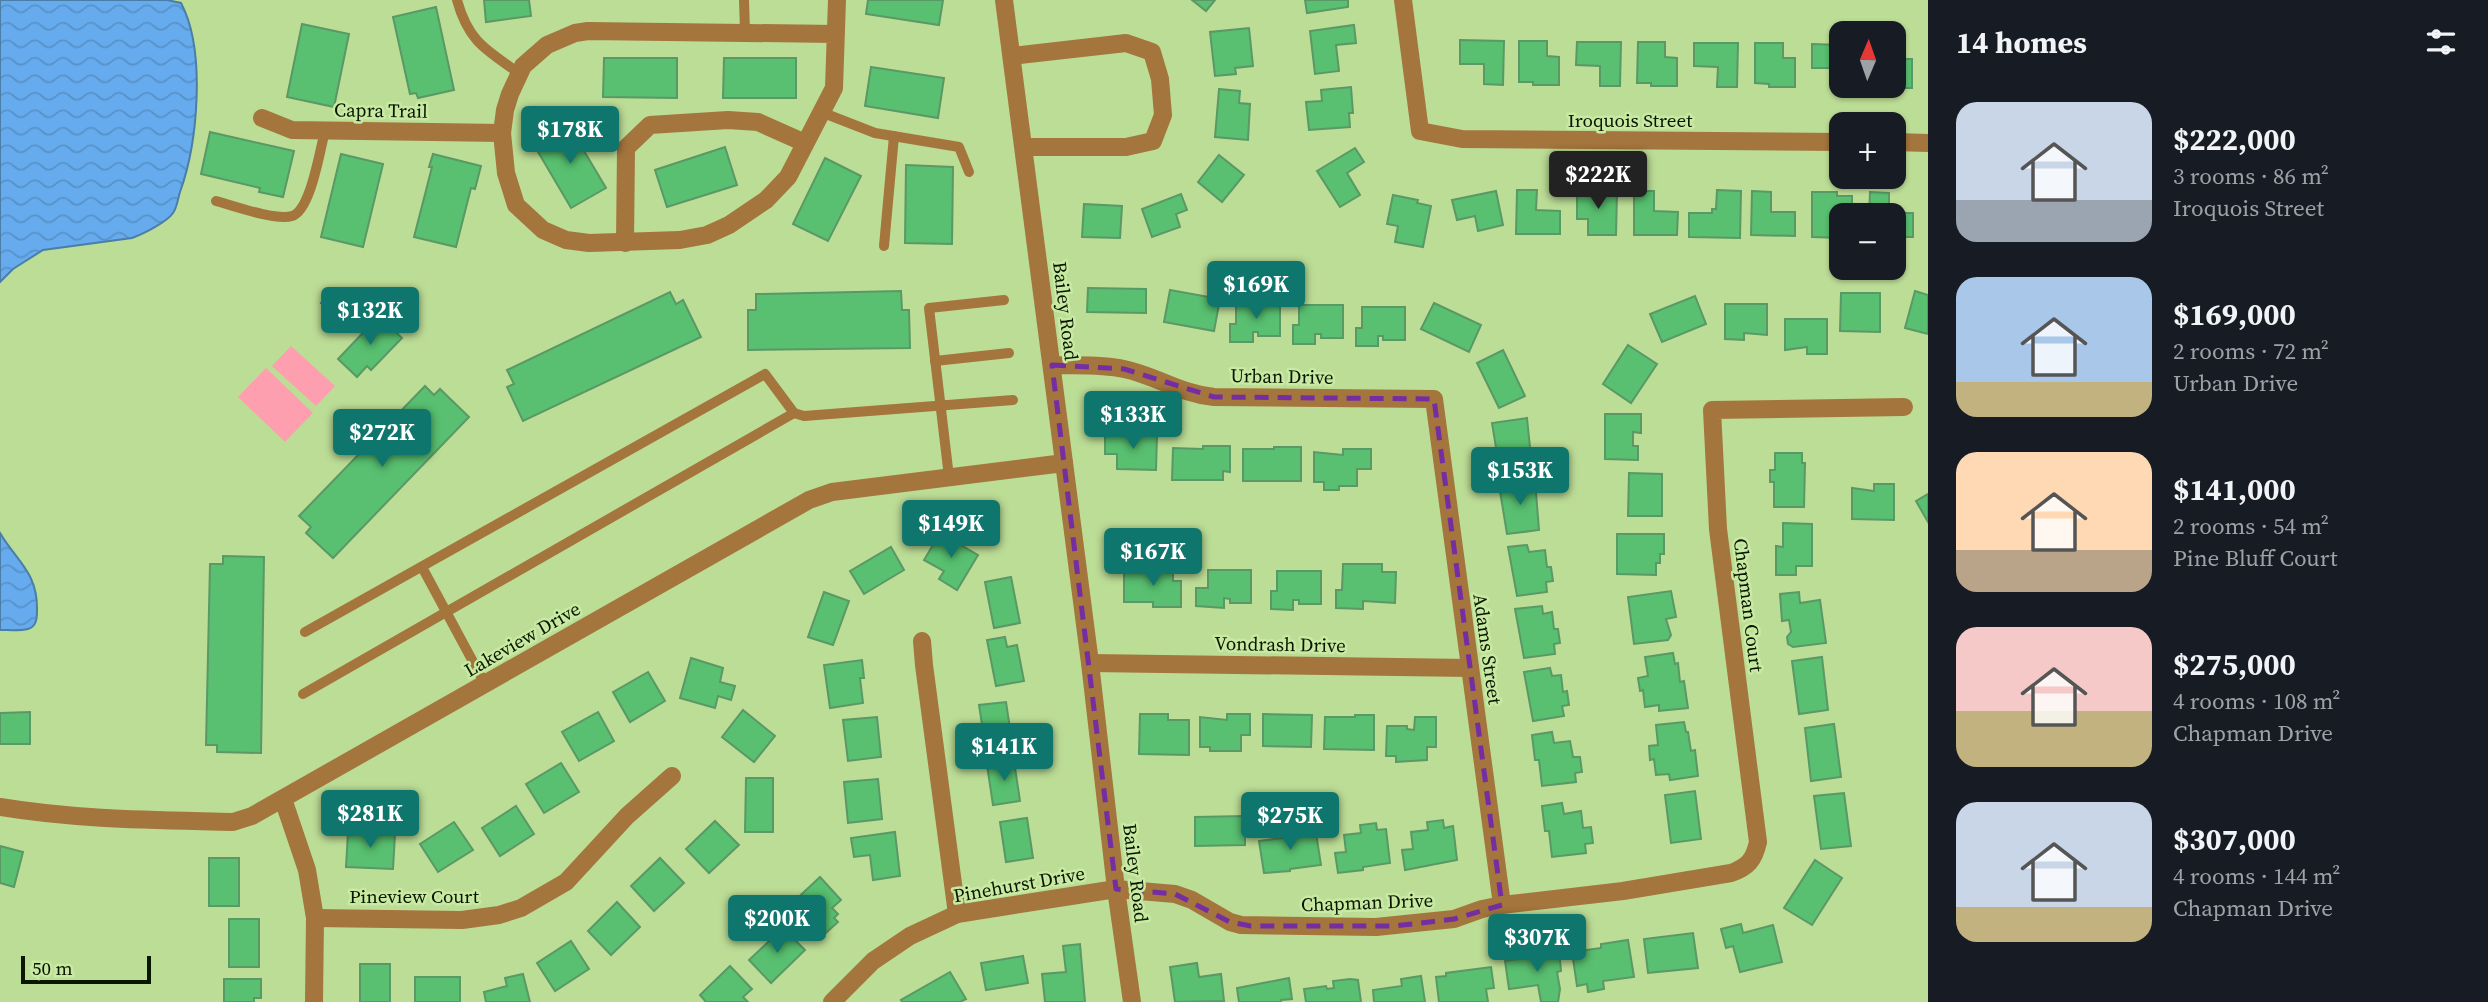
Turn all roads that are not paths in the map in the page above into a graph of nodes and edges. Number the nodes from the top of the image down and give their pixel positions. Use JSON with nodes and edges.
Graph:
{"nodes":[{"id":1,"x":457,"y":0,"type":"edge"},
{"id":2,"x":744,"y":0,"type":"edge"},
{"id":3,"x":837,"y":0,"type":"edge"},
{"id":4,"x":1004,"y":0,"type":"edge"},
{"id":5,"x":1403,"y":0,"type":"edge"},
{"id":6,"x":745,"y":31,"type":"junction"},
{"id":7,"x":836,"y":34,"type":"junction"},
{"id":8,"x":1012,"y":56,"type":"junction"},
{"id":9,"x":519,"y":73,"type":"junction"},
{"id":10,"x":821,"y":112,"type":"junction"},
{"id":11,"x":262,"y":118,"type":"dead end"},
{"id":12,"x":325,"y":131,"type":"junction"},
{"id":13,"x":502,"y":133,"type":"junction"},
{"id":14,"x":894,"y":136,"type":"junction"},
{"id":15,"x":1829,"y":142,"type":"edge"},
{"id":16,"x":1906,"y":142,"type":"edge"},
{"id":17,"x":805,"y":143,"type":"junction"},
{"id":18,"x":1928,"y":143,"type":"edge"},
{"id":19,"x":1024,"y":147,"type":"junction"},
{"id":20,"x":969,"y":172,"type":"dead end"},
{"id":21,"x":216,"y":201,"type":"dead end"},
{"id":22,"x":625,"y":243,"type":"junction"},
{"id":23,"x":884,"y":246,"type":"dead end"},
{"id":24,"x":1004,"y":300,"type":"dead end"},
{"id":25,"x":1009,"y":353,"type":"dead end"},
{"id":26,"x":936,"y":360,"type":"junction"},
{"id":27,"x":1052,"y":365,"type":"junction"},
{"id":28,"x":1434,"y":398,"type":"joint"},
{"id":29,"x":1013,"y":400,"type":"dead end"},
{"id":30,"x":941,"y":405,"type":"junction"},
{"id":31,"x":1904,"y":407,"type":"dead end"},
{"id":32,"x":794,"y":413,"type":"junction"},
{"id":33,"x":1064,"y":463,"type":"junction"},
{"id":34,"x":949,"y":477,"type":"junction"},
{"id":35,"x":422,"y":567,"type":"junction"},
{"id":36,"x":447,"y":612,"type":"junction"},
{"id":37,"x":305,"y":632,"type":"dead end"},
{"id":38,"x":922,"y":640,"type":"dead end"},
{"id":39,"x":1090,"y":663,"type":"junction"},
{"id":40,"x":1470,"y":668,"type":"junction"},
{"id":41,"x":485,"y":684,"type":"junction"},
{"id":42,"x":303,"y":694,"type":"dead end"},
{"id":43,"x":672,"y":776,"type":"dead end"},
{"id":44,"x":283,"y":799,"type":"junction"},
{"id":45,"x":0,"y":807,"type":"edge"},
{"id":46,"x":1116,"y":889,"type":"junction"},
{"id":47,"x":1623,"y":891,"type":"joint"},
{"id":48,"x":1502,"y":905,"type":"junction"},
{"id":49,"x":957,"y":914,"type":"junction"},
{"id":50,"x":315,"y":918,"type":"junction"},
{"id":51,"x":314,"y":1002,"type":"edge"},
{"id":52,"x":832,"y":1002,"type":"edge"},
{"id":53,"x":1132,"y":1002,"type":"edge"}],
"edges":[{"from":1,"to":9,"type":"lane"},
{"from":2,"to":6,"type":"lane"},
{"from":3,"to":7,"type":"street"},
{"from":4,"to":8,"type":"street","name":"Bailey Road"},
{"from":5,"to":15,"type":"street","name":"Iroquois Street"},
{"from":6,"to":7,"type":"street"},
{"from":6,"to":9,"type":"street"},
{"from":7,"to":10,"type":"street"},
{"from":8,"to":19,"type":"street","name":"Bailey Road"},
{"from":8,"to":19,"type":"street"},
{"from":9,"to":13,"type":"street"},
{"from":10,"to":14,"type":"lane"},
{"from":10,"to":17,"type":"street"},
{"from":11,"to":12,"type":"street","name":"Capra Trail"},
{"from":12,"to":13,"type":"street","name":"Capra Trail"},
{"from":12,"to":21,"type":"lane"},
{"from":13,"to":22,"type":"street"},
{"from":14,"to":20,"type":"lane"},
{"from":14,"to":23,"type":"lane"},
{"from":16,"to":18,"type":"street"},
{"from":17,"to":22,"type":"street"},
{"from":17,"to":22,"type":"street"},
{"from":19,"to":27,"type":"street","name":"Bailey Road"},
{"from":24,"to":26,"type":"lane"},
{"from":25,"to":26,"type":"lane"},
{"from":26,"to":30,"type":"lane"},
{"from":27,"to":28,"type":"street","name":"Urban Drive"},
{"from":27,"to":33,"type":"street","name":"Bailey Road"},
{"from":28,"to":40,"type":"street","name":"Adams Street"},
{"from":29,"to":30,"type":"lane"},
{"from":30,"to":32,"type":"lane"},
{"from":30,"to":34,"type":"lane"},
{"from":31,"to":47,"type":"street","name":"Chapman Court"},
{"from":32,"to":35,"type":"lane"},
{"from":32,"to":36,"type":"lane"},
{"from":33,"to":34,"type":"street","name":"Lakeview Drive"},
{"from":33,"to":39,"type":"street","name":"Bailey Road"},
{"from":34,"to":41,"type":"street","name":"Lakeview Drive"},
{"from":35,"to":36,"type":"lane"},
{"from":35,"to":37,"type":"lane"},
{"from":36,"to":41,"type":"lane"},
{"from":36,"to":42,"type":"lane"},
{"from":38,"to":49,"type":"street"},
{"from":39,"to":40,"type":"street","name":"Vondrash Drive"},
{"from":39,"to":46,"type":"street","name":"Bailey Road"},
{"from":40,"to":48,"type":"street","name":"Adams Street"},
{"from":41,"to":44,"type":"street","name":"Lakeview Drive"},
{"from":43,"to":50,"type":"street","name":"Pineview Court"},
{"from":44,"to":45,"type":"street","name":"Lakeview Drive"},
{"from":44,"to":50,"type":"street"},
{"from":46,"to":48,"type":"street","name":"Chapman Drive"},
{"from":46,"to":49,"type":"street","name":"Pinehurst Drive"},
{"from":46,"to":53,"type":"street","name":"Bailey Road"},
{"from":47,"to":48,"type":"street","name":"Chapman Drive"},
{"from":49,"to":52,"type":"street","name":"Pinehurst Drive"},
{"from":50,"to":51,"type":"street"}]}
